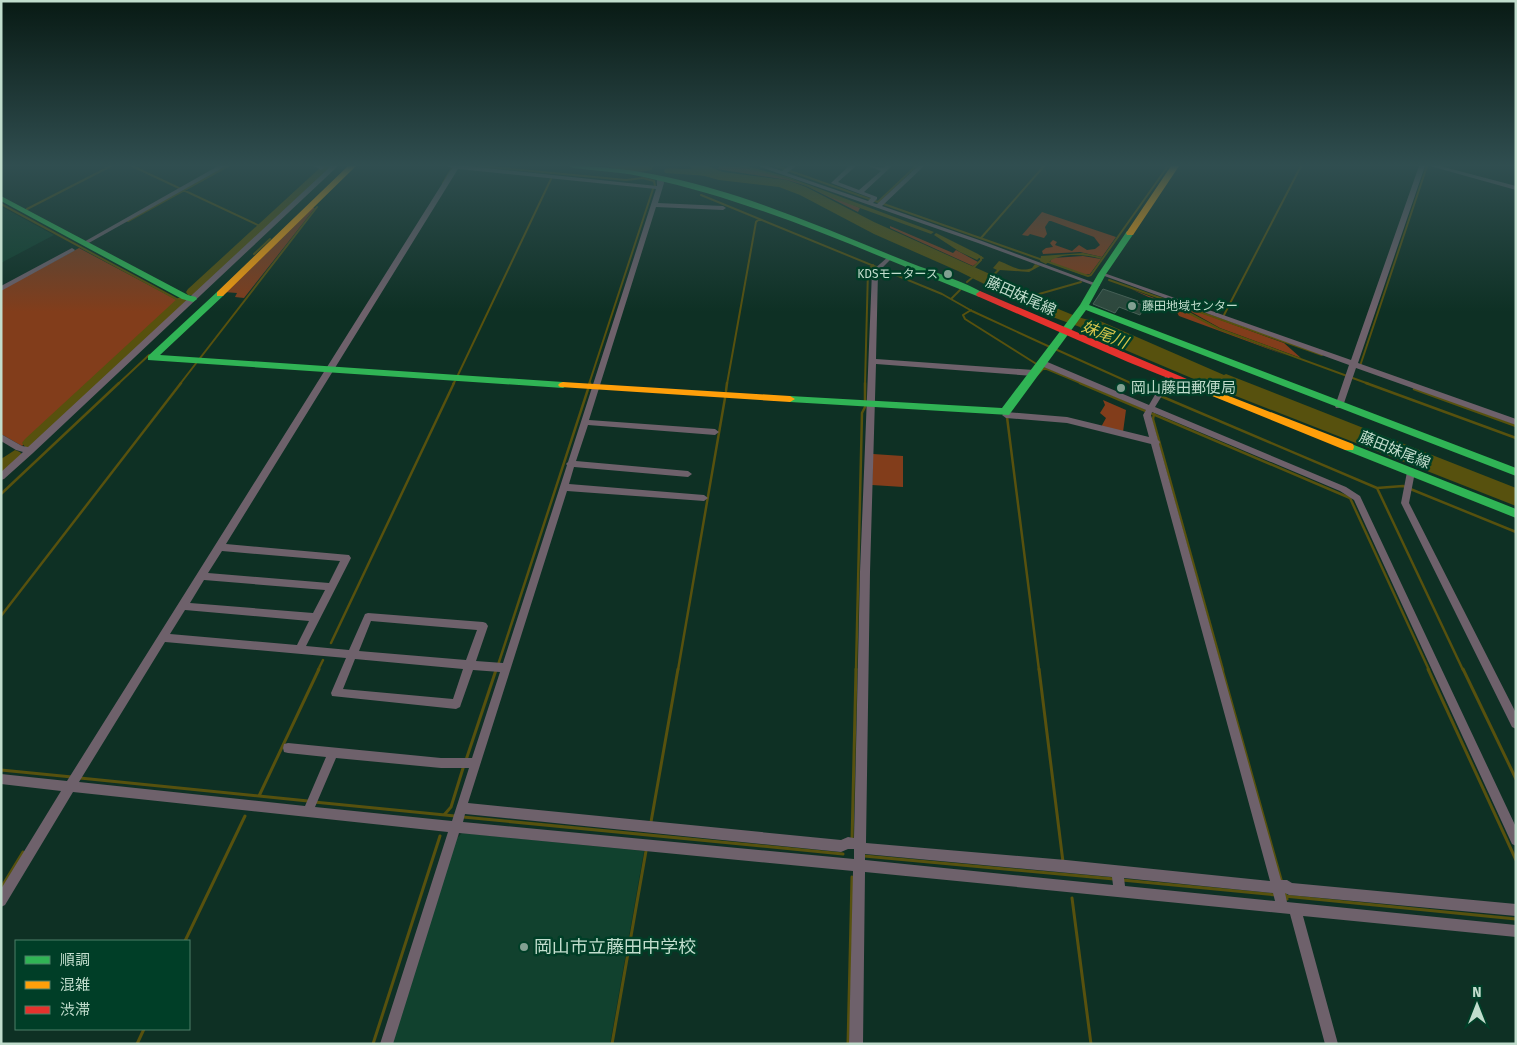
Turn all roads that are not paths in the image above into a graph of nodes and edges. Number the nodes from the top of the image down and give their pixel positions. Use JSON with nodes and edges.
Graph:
{"nodes":[{"id":1,"x":32,"y":215,"type":"edge"},
{"id":2,"x":136,"y":215,"type":"edge"},
{"id":3,"x":283,"y":215,"type":"edge"},
{"id":4,"x":302,"y":215,"type":"edge"},
{"id":5,"x":423,"y":215,"type":"edge"},
{"id":6,"x":651,"y":215,"type":"edge"},
{"id":7,"x":775,"y":215,"type":"edge"},
{"id":8,"x":911,"y":215,"type":"edge"},
{"id":9,"x":1142,"y":215,"type":"edge"},
{"id":10,"x":1406,"y":215,"type":"edge"},
{"id":11,"x":85,"y":243,"type":"junction"},
{"id":12,"x":72,"y":250,"type":"dead end"},
{"id":13,"x":882,"y":264,"type":"junction"},
{"id":14,"x":1099,"y":280,"type":"junction"},
{"id":15,"x":1,"y":289,"type":"edge"},
{"id":16,"x":213,"y":295,"type":"junction"},
{"id":17,"x":196,"y":296,"type":"junction"},
{"id":18,"x":1082,"y":309,"type":"junction"},
{"id":19,"x":1067,"y":329,"type":"junction"},
{"id":20,"x":872,"y":361,"type":"junction"},
{"id":21,"x":1039,"y":367,"type":"junction"},
{"id":22,"x":1354,"y":369,"type":"junction"},
{"id":23,"x":326,"y":370,"type":"junction"},
{"id":24,"x":1170,"y":376,"type":"junction"},
{"id":25,"x":590,"y":388,"type":"junction"},
{"id":26,"x":871,"y":404,"type":"junction"},
{"id":27,"x":1339,"y":406,"type":"junction"},
{"id":28,"x":1149,"y":411,"type":"junction"},
{"id":29,"x":1006,"y":414,"type":"junction"},
{"id":30,"x":584,"y":422,"type":"junction"},
{"id":31,"x":1515,"y":422,"type":"edge"},
{"id":32,"x":715,"y":432,"type":"dead end"},
{"id":33,"x":1,"y":437,"type":"edge"},
{"id":34,"x":1156,"y":442,"type":"junction"},
{"id":35,"x":30,"y":450,"type":"junction"},
{"id":36,"x":570,"y":464,"type":"junction"},
{"id":37,"x":1411,"y":472,"type":"junction"},
{"id":38,"x":1516,"y":472,"type":"edge"},
{"id":39,"x":688,"y":474,"type":"dead end"},
{"id":40,"x":1,"y":477,"type":"edge"},
{"id":41,"x":564,"y":487,"type":"junction"},
{"id":42,"x":704,"y":498,"type":"dead end"},
{"id":43,"x":1516,"y":514,"type":"edge"},
{"id":44,"x":219,"y":547,"type":"junction"},
{"id":45,"x":202,"y":576,"type":"junction"},
{"id":46,"x":331,"y":587,"type":"junction"},
{"id":47,"x":183,"y":606,"type":"junction"},
{"id":48,"x":315,"y":617,"type":"junction"},
{"id":49,"x":164,"y":638,"type":"junction"},
{"id":50,"x":300,"y":649,"type":"junction"},
{"id":51,"x":352,"y":654,"type":"junction"},
{"id":52,"x":470,"y":664,"type":"junction"},
{"id":53,"x":500,"y":667,"type":"junction"},
{"id":54,"x":1516,"y":724,"type":"edge"},
{"id":55,"x":288,"y":748,"type":"dead end"},
{"id":56,"x":333,"y":752,"type":"junction"},
{"id":57,"x":468,"y":763,"type":"junction"},
{"id":58,"x":1,"y":779,"type":"edge"},
{"id":59,"x":74,"y":781,"type":"junction"},
{"id":60,"x":311,"y":805,"type":"junction"},
{"id":61,"x":458,"y":817,"type":"junction"},
{"id":62,"x":1516,"y":840,"type":"edge"},
{"id":63,"x":858,"y":851,"type":"junction"},
{"id":64,"x":1118,"y":880,"type":"junction"},
{"id":65,"x":1282,"y":894,"type":"junction"},
{"id":66,"x":1,"y":901,"type":"edge"},
{"id":67,"x":1516,"y":910,"type":"edge"},
{"id":68,"x":1516,"y":931,"type":"edge"},
{"id":69,"x":386,"y":1044,"type":"edge"},
{"id":70,"x":856,"y":1044,"type":"edge"},
{"id":71,"x":1332,"y":1044,"type":"edge"}],
"edges":[{"from":1,"to":11,"type":"street"},
{"from":2,"to":11,"type":"street"},
{"from":3,"to":17,"type":"street"},
{"from":4,"to":16,"type":"street"},
{"from":5,"to":23,"type":"street"},
{"from":6,"to":25,"type":"street"},
{"from":7,"to":13,"type":"street","name":"藤田妹尾線"},
{"from":8,"to":14,"type":"street"},
{"from":9,"to":14,"type":"street"},
{"from":10,"to":22,"type":"street"},
{"from":11,"to":17,"type":"street"},
{"from":12,"to":15,"type":"street"},
{"from":13,"to":19,"type":"street","name":"藤田妹尾線"},
{"from":13,"to":20,"type":"street"},
{"from":14,"to":18,"type":"street"},
{"from":14,"to":22,"type":"street"},
{"from":16,"to":17,"type":"street"},
{"from":16,"to":23,"type":"street"},
{"from":17,"to":35,"type":"street"},
{"from":18,"to":19,"type":"street"},
{"from":18,"to":27,"type":"street"},
{"from":19,"to":21,"type":"street"},
{"from":19,"to":24,"type":"street","name":"藤田妹尾線"},
{"from":20,"to":21,"type":"street"},
{"from":20,"to":26,"type":"street"},
{"from":21,"to":28,"type":"street"},
{"from":21,"to":29,"type":"street"},
{"from":22,"to":27,"type":"street"},
{"from":22,"to":31,"type":"street"},
{"from":23,"to":25,"type":"street"},
{"from":23,"to":44,"type":"street"},
{"from":24,"to":28,"type":"street"},
{"from":24,"to":37,"type":"street","name":"藤田妹尾線"},
{"from":25,"to":26,"type":"street"},
{"from":25,"to":30,"type":"street"},
{"from":26,"to":29,"type":"street"},
{"from":26,"to":63,"type":"street"},
{"from":27,"to":38,"type":"street"},
{"from":28,"to":34,"type":"street"},
{"from":28,"to":62,"type":"street"},
{"from":29,"to":34,"type":"street"},
{"from":30,"to":32,"type":"street"},
{"from":30,"to":36,"type":"street"},
{"from":33,"to":35,"type":"street"},
{"from":34,"to":65,"type":"street"},
{"from":35,"to":40,"type":"street"},
{"from":36,"to":39,"type":"street"},
{"from":36,"to":41,"type":"street"},
{"from":37,"to":43,"type":"street","name":"藤田妹尾線"},
{"from":37,"to":54,"type":"street"},
{"from":41,"to":42,"type":"street"},
{"from":41,"to":53,"type":"street"},
{"from":44,"to":45,"type":"street"},
{"from":44,"to":46,"type":"street"},
{"from":45,"to":46,"type":"street"},
{"from":45,"to":47,"type":"street"},
{"from":46,"to":48,"type":"street"},
{"from":47,"to":48,"type":"street"},
{"from":47,"to":49,"type":"street"},
{"from":48,"to":50,"type":"street"},
{"from":49,"to":50,"type":"street"},
{"from":49,"to":59,"type":"street"},
{"from":50,"to":51,"type":"street"},
{"from":51,"to":52,"type":"street"},
{"from":51,"to":52,"type":"street"},
{"from":51,"to":52,"type":"street"},
{"from":52,"to":53,"type":"street"},
{"from":53,"to":57,"type":"street"},
{"from":55,"to":56,"type":"street"},
{"from":56,"to":57,"type":"street"},
{"from":56,"to":60,"type":"street"},
{"from":57,"to":61,"type":"street"},
{"from":58,"to":59,"type":"street"},
{"from":59,"to":60,"type":"street"},
{"from":59,"to":66,"type":"street"},
{"from":60,"to":61,"type":"street"},
{"from":61,"to":63,"type":"street"},
{"from":61,"to":63,"type":"street"},
{"from":61,"to":69,"type":"street"},
{"from":63,"to":64,"type":"street"},
{"from":63,"to":64,"type":"street"},
{"from":63,"to":70,"type":"street"},
{"from":64,"to":65,"type":"street"},
{"from":64,"to":65,"type":"street"},
{"from":65,"to":67,"type":"street"},
{"from":65,"to":68,"type":"street"},
{"from":65,"to":71,"type":"street"}]}
